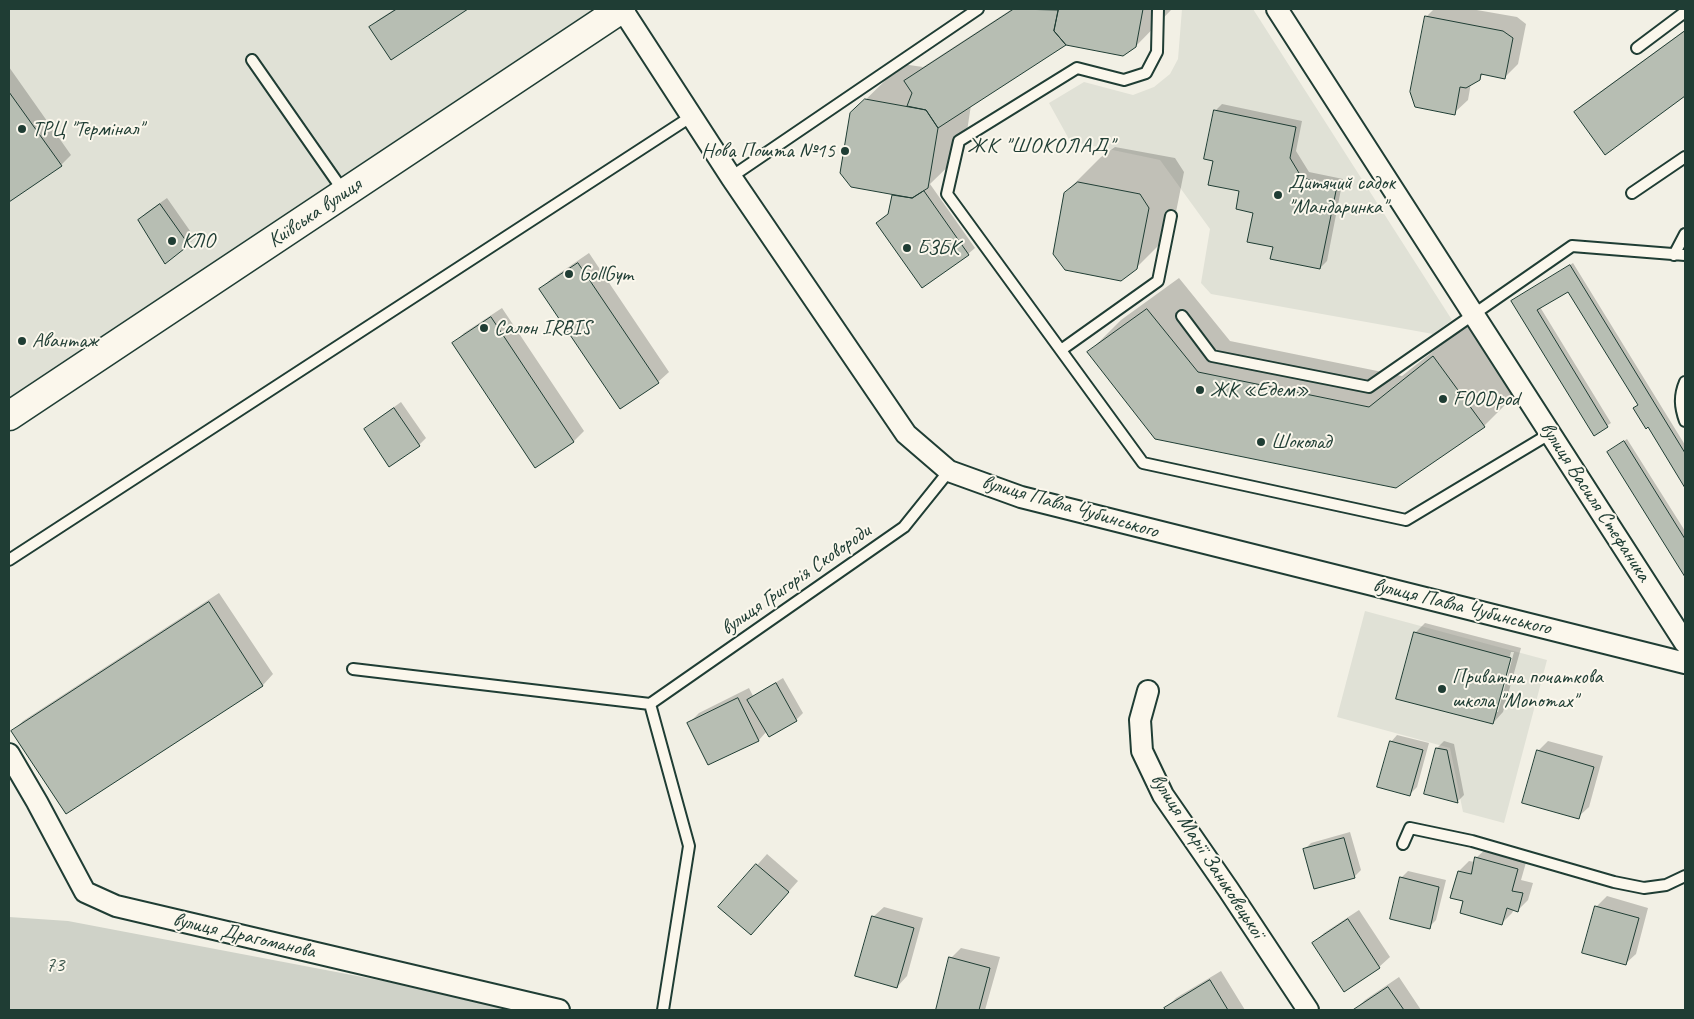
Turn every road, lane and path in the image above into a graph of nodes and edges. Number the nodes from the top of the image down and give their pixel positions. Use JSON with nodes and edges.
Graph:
{"nodes":[{"id":1,"x":621,"y":9,"type":"edge"},
{"id":2,"x":978,"y":9,"type":"edge"},
{"id":3,"x":1158,"y":9,"type":"edge"},
{"id":4,"x":1277,"y":9,"type":"edge"},
{"id":5,"x":1685,"y":12,"type":"edge"},
{"id":6,"x":1637,"y":48,"type":"dead end"},
{"id":7,"x":252,"y":60,"type":"dead end"},
{"id":8,"x":692,"y":116,"type":"junction"},
{"id":9,"x":1685,"y":157,"type":"edge"},
{"id":10,"x":731,"y":178,"type":"junction"},
{"id":11,"x":345,"y":192,"type":"junction"},
{"id":12,"x":1632,"y":193,"type":"dead end"},
{"id":13,"x":1171,"y":216,"type":"dead end"},
{"id":14,"x":1685,"y":234,"type":"edge"},
{"id":15,"x":1674,"y":255,"type":"junction"},
{"id":16,"x":1685,"y":256,"type":"edge"},
{"id":17,"x":1475,"y":314,"type":"junction"},
{"id":18,"x":1182,"y":316,"type":"dead end"},
{"id":19,"x":1061,"y":350,"type":"junction"},
{"id":20,"x":1685,"y":382,"type":"edge"},
{"id":21,"x":9,"y":416,"type":"edge"},
{"id":22,"x":1685,"y":421,"type":"edge"},
{"id":23,"x":1551,"y":433,"type":"junction"},
{"id":24,"x":949,"y":471,"type":"junction"},
{"id":25,"x":9,"y":560,"type":"edge"},
{"id":26,"x":1685,"y":643,"type":"edge"},
{"id":27,"x":1685,"y":663,"type":"edge"},
{"id":28,"x":353,"y":669,"type":"dead end"},
{"id":29,"x":1148,"y":691,"type":"dead end"},
{"id":30,"x":650,"y":704,"type":"junction"},
{"id":31,"x":9,"y":754,"type":"edge"},
{"id":32,"x":1403,"y":844,"type":"dead end"},
{"id":33,"x":1685,"y":876,"type":"edge"},
{"id":34,"x":559,"y":1010,"type":"edge"},
{"id":35,"x":663,"y":1010,"type":"edge"},
{"id":36,"x":1308,"y":1010,"type":"edge"}],
"edges":[{"from":1,"to":8,"type":"street","name":"вулиця Павла Чубинського"},
{"from":1,"to":11,"type":"main road","name":"Київська вулиця"},
{"from":2,"to":10,"type":"lane"},
{"from":3,"to":19,"type":"lane"},
{"from":4,"to":17,"type":"street","name":"вулиця Василя Стефаника"},
{"from":5,"to":6,"type":"lane"},
{"from":7,"to":11,"type":"lane"},
{"from":8,"to":10,"type":"street","name":"вулиця Павла Чубинського"},
{"from":8,"to":25,"type":"lane"},
{"from":9,"to":12,"type":"lane"},
{"from":10,"to":24,"type":"street","name":"вулиця Павла Чубинського"},
{"from":11,"to":21,"type":"main road","name":"Київська вулиця"},
{"from":13,"to":19,"type":"lane"},
{"from":14,"to":15,"type":"lane"},
{"from":15,"to":16,"type":"lane"},
{"from":15,"to":17,"type":"lane"},
{"from":17,"to":18,"type":"lane"},
{"from":17,"to":23,"type":"street","name":"вулиця Василя Стефаника"},
{"from":19,"to":23,"type":"lane"},
{"from":20,"to":22,"type":"lane"},
{"from":23,"to":26,"type":"street","name":"вулиця Василя Стефаника"},
{"from":24,"to":27,"type":"street","name":"вулиця Павла Чубинського"},
{"from":24,"to":30,"type":"lane","name":"вулиця Григорія Сковороди"},
{"from":28,"to":30,"type":"lane"},
{"from":29,"to":36,"type":"street","name":"вулиця Марії Заньковецької"},
{"from":30,"to":35,"type":"lane"},
{"from":31,"to":34,"type":"street","name":"вулиця Драгоманова"},
{"from":32,"to":33,"type":"lane"}]}
